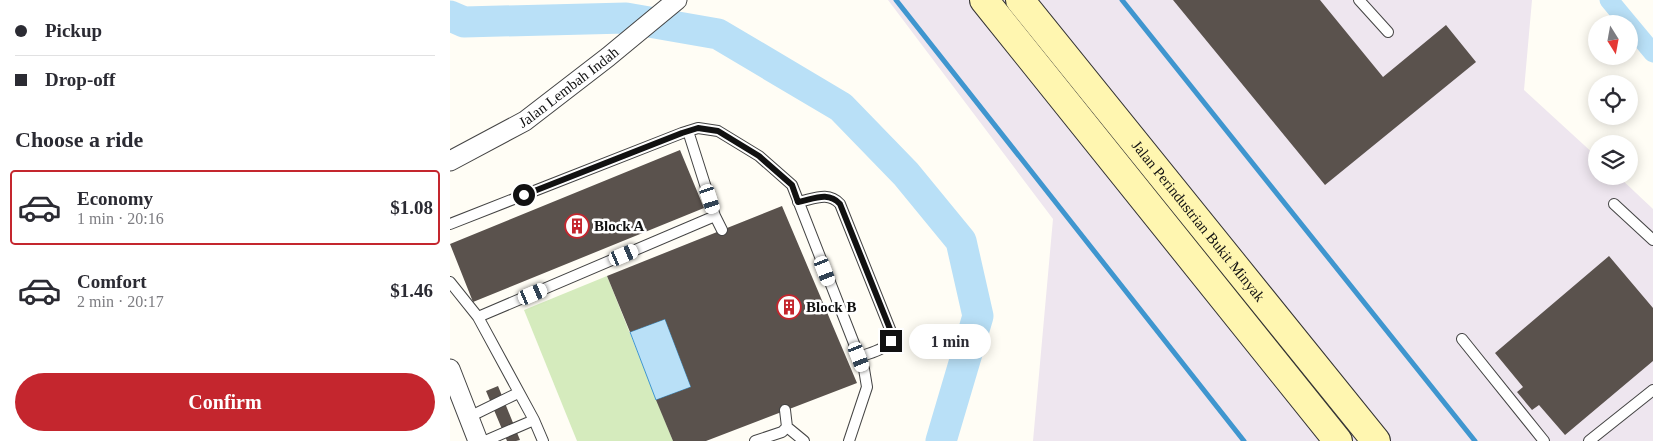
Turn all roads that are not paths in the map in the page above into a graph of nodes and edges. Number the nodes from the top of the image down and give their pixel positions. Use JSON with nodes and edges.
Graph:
{"nodes":[{"id":1,"x":677,"y":0,"type":"edge"},
{"id":2,"x":984,"y":0,"type":"edge"},
{"id":3,"x":1020,"y":0,"type":"edge"},
{"id":4,"x":1359,"y":0,"type":"edge"},
{"id":5,"x":1388,"y":32,"type":"dead end"},
{"id":6,"x":688,"y":131,"type":"junction"},
{"id":7,"x":450,"y":161,"type":"edge"},
{"id":8,"x":798,"y":202,"type":"junction"},
{"id":9,"x":1614,"y":204,"type":"dead end"},
{"id":10,"x":716,"y":216,"type":"junction"},
{"id":11,"x":450,"y":224,"type":"edge"},
{"id":12,"x":722,"y":230,"type":"dead end"},
{"id":13,"x":1653,"y":240,"type":"edge"},
{"id":14,"x":450,"y":282,"type":"edge"},
{"id":15,"x":478,"y":317,"type":"junction"},
{"id":16,"x":1462,"y":339,"type":"dead end"},
{"id":17,"x":859,"y":357,"type":"junction"},
{"id":18,"x":450,"y":369,"type":"edge"},
{"id":19,"x":1653,"y":390,"type":"edge"},
{"id":20,"x":518,"y":393,"type":"junction"},
{"id":21,"x":784,"y":410,"type":"dead end"},
{"id":22,"x":469,"y":417,"type":"junction"},
{"id":23,"x":534,"y":420,"type":"junction"},
{"id":24,"x":787,"y":428,"type":"junction"},
{"id":25,"x":478,"y":441,"type":"edge"},
{"id":26,"x":485,"y":441,"type":"edge"},
{"id":27,"x":543,"y":441,"type":"edge"},
{"id":28,"x":755,"y":441,"type":"edge"},
{"id":29,"x":804,"y":441,"type":"edge"},
{"id":30,"x":849,"y":441,"type":"edge"},
{"id":31,"x":1338,"y":441,"type":"edge"},
{"id":32,"x":1376,"y":441,"type":"edge"},
{"id":33,"x":1544,"y":441,"type":"edge"},
{"id":34,"x":1589,"y":441,"type":"edge"}],
"edges":[{"from":1,"to":7,"type":"street","name":"Jalan Lembah Indah"},
{"from":2,"to":31,"type":"main road","name":"Jalan Perindustrian Bukit Minyak"},
{"from":3,"to":32,"type":"main road","name":"Jalan Perindustrian Bukit Minyak"},
{"from":4,"to":5,"type":"lane"},
{"from":6,"to":8,"type":"lane"},
{"from":6,"to":10,"type":"lane"},
{"from":6,"to":11,"type":"lane"},
{"from":8,"to":17,"type":"lane"},
{"from":8,"to":17,"type":"lane"},
{"from":9,"to":13,"type":"lane"},
{"from":10,"to":12,"type":"lane"},
{"from":10,"to":15,"type":"lane"},
{"from":14,"to":15,"type":"lane"},
{"from":15,"to":20,"type":"lane"},
{"from":16,"to":33,"type":"lane"},
{"from":17,"to":30,"type":"lane"},
{"from":18,"to":22,"type":"street"},
{"from":19,"to":34,"type":"lane"},
{"from":20,"to":22,"type":"lane"},
{"from":20,"to":23,"type":"lane"},
{"from":21,"to":24,"type":"lane"},
{"from":22,"to":25,"type":"street"},
{"from":23,"to":26,"type":"lane"},
{"from":23,"to":27,"type":"lane"},
{"from":24,"to":28,"type":"lane"},
{"from":24,"to":29,"type":"lane"}]}
